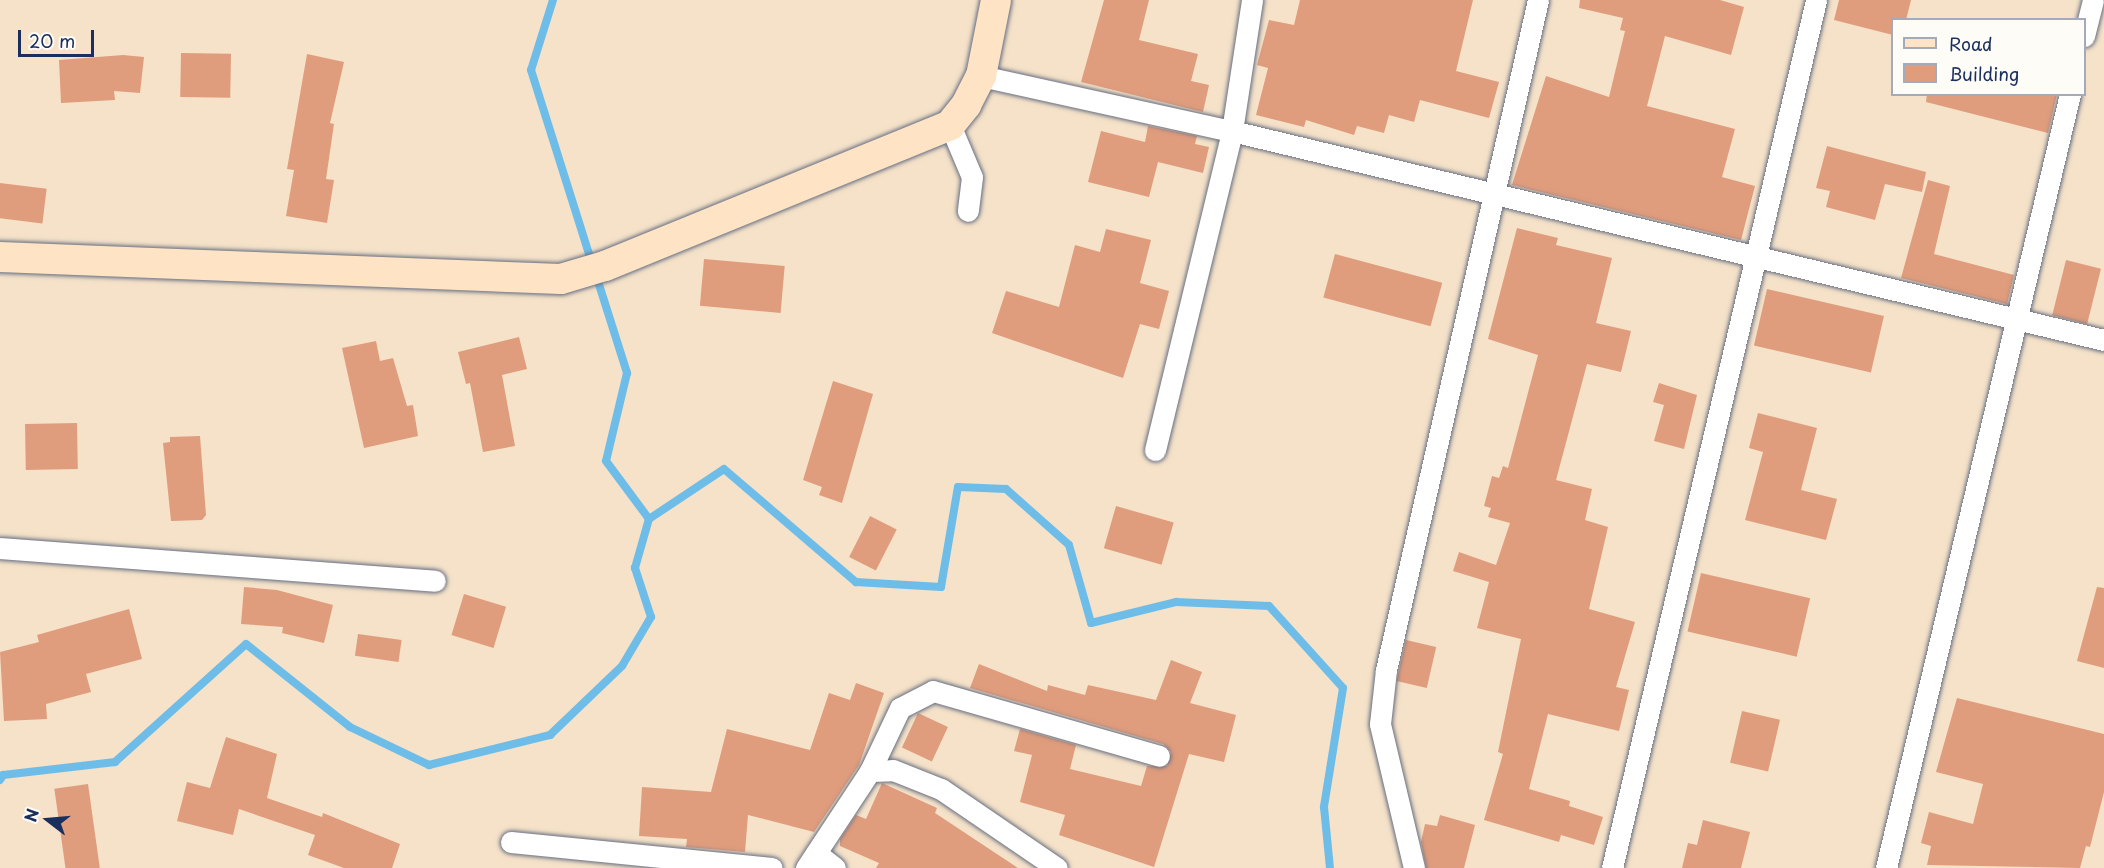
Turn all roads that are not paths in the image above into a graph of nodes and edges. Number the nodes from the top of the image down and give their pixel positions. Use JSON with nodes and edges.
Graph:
{"nodes":[{"id":1,"x":996,"y":0,"type":"edge"},
{"id":2,"x":1252,"y":0,"type":"edge"},
{"id":3,"x":1538,"y":0,"type":"edge"},
{"id":4,"x":1816,"y":0,"type":"edge"},
{"id":5,"x":2093,"y":0,"type":"edge"},
{"id":6,"x":2086,"y":32,"type":"edge"},
{"id":7,"x":981,"y":76,"type":"junction"},
{"id":8,"x":2070,"y":96,"type":"edge"},
{"id":9,"x":950,"y":125,"type":"junction"},
{"id":10,"x":1232,"y":131,"type":"junction"},
{"id":11,"x":1494,"y":194,"type":"junction"},
{"id":12,"x":968,"y":211,"type":"dead end"},
{"id":13,"x":0,"y":257,"type":"edge"},
{"id":14,"x":1757,"y":260,"type":"junction"},
{"id":15,"x":2014,"y":320,"type":"junction"},
{"id":16,"x":2104,"y":340,"type":"edge"},
{"id":17,"x":1155,"y":450,"type":"dead end"},
{"id":18,"x":0,"y":548,"type":"edge"},
{"id":19,"x":435,"y":581,"type":"dead end"},
{"id":20,"x":1159,"y":756,"type":"dead end"},
{"id":21,"x":870,"y":771,"type":"junction"},
{"id":22,"x":511,"y":843,"type":"dead end"},
{"id":23,"x":811,"y":860,"type":"edge"},
{"id":24,"x":772,"y":868,"type":"edge"},
{"id":25,"x":835,"y":868,"type":"edge"},
{"id":26,"x":1057,"y":868,"type":"edge"},
{"id":27,"x":1414,"y":868,"type":"edge"},
{"id":28,"x":1612,"y":868,"type":"edge"},
{"id":29,"x":1886,"y":868,"type":"edge"}],
"edges":[{"from":1,"to":7,"type":"street"},
{"from":2,"to":10,"type":"street"},
{"from":3,"to":11,"type":"street"},
{"from":4,"to":14,"type":"street"},
{"from":5,"to":6,"type":"street"},
{"from":7,"to":9,"type":"street"},
{"from":7,"to":10,"type":"street"},
{"from":8,"to":15,"type":"street"},
{"from":9,"to":12,"type":"street"},
{"from":9,"to":13,"type":"street"},
{"from":10,"to":11,"type":"street"},
{"from":10,"to":17,"type":"street"},
{"from":11,"to":14,"type":"street"},
{"from":11,"to":27,"type":"street"},
{"from":14,"to":15,"type":"street"},
{"from":14,"to":28,"type":"street"},
{"from":15,"to":16,"type":"street"},
{"from":15,"to":29,"type":"street"},
{"from":18,"to":19,"type":"street"},
{"from":20,"to":21,"type":"street"},
{"from":21,"to":23,"type":"street"},
{"from":21,"to":26,"type":"street"},
{"from":22,"to":24,"type":"street"},
{"from":23,"to":25,"type":"street"}]}
